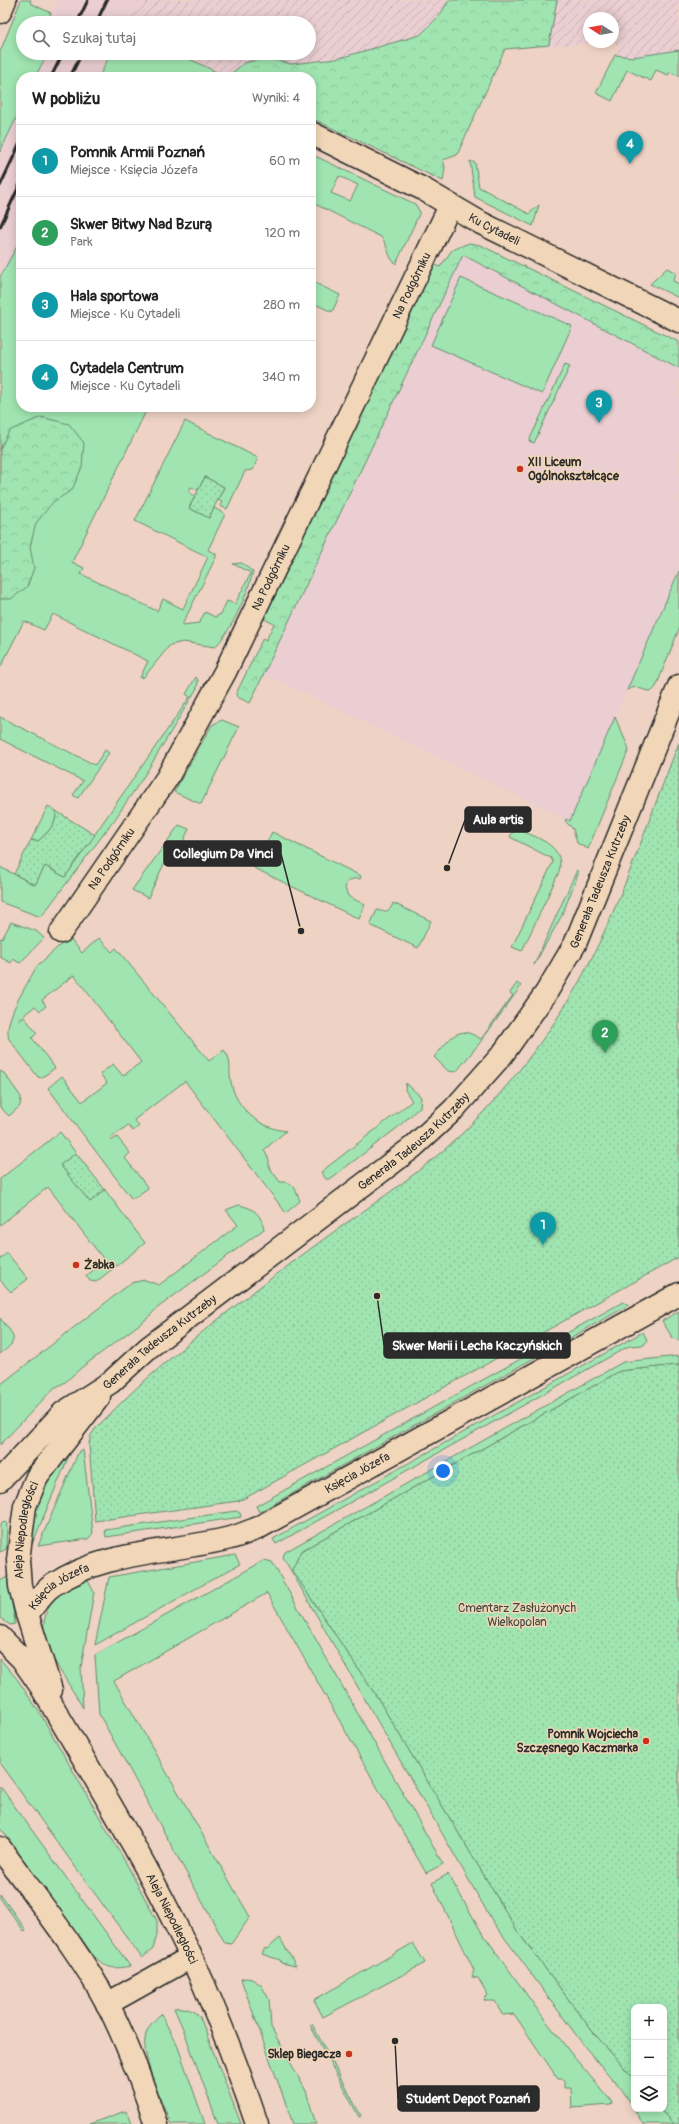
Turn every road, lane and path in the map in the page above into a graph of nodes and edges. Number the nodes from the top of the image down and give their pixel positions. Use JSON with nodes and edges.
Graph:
{"nodes":[{"id":1,"x":5,"y":0,"type":"edge"},
{"id":2,"x":0,"y":12,"type":"edge"},
{"id":3,"x":316,"y":136,"type":"edge"},
{"id":4,"x":450,"y":206,"type":"junction"},
{"id":5,"x":679,"y":321,"type":"edge"},
{"id":6,"x":679,"y":686,"type":"edge"},
{"id":7,"x":61,"y":932,"type":"dead end"},
{"id":8,"x":679,"y":1294,"type":"edge"},
{"id":9,"x":111,"y":1382,"type":"junction"},
{"id":10,"x":0,"y":1480,"type":"edge"},
{"id":11,"x":27,"y":1614,"type":"junction"},
{"id":12,"x":0,"y":1637,"type":"edge"},
{"id":13,"x":63,"y":1724,"type":"junction"},
{"id":14,"x":0,"y":1848,"type":"edge"},
{"id":15,"x":191,"y":1956,"type":"junction"},
{"id":16,"x":107,"y":2004,"type":"junction"},
{"id":17,"x":156,"y":2124,"type":"edge"},
{"id":18,"x":257,"y":2124,"type":"edge"}],
"edges":[{"from":1,"to":2,"type":"street"},
{"from":3,"to":4,"type":"street","name":"Ku Cytadeli"},
{"from":4,"to":5,"type":"street","name":"Ku Cytadeli"},
{"from":4,"to":7,"type":"street","name":"Na Podgórniku"},
{"from":6,"to":9,"type":"street","name":"Generała Tadeusza Kutrzeby"},
{"from":8,"to":11,"type":"street","name":"Księcia Józefa"},
{"from":9,"to":10,"type":"street","name":"Generała Tadeusza Kutrzeby"},
{"from":9,"to":11,"type":"street","name":"Aleja Niepodległości"},
{"from":11,"to":13,"type":"street","name":"Aleja Niepodległości"},
{"from":12,"to":13,"type":"street","name":"Aleja Niepodległości"},
{"from":13,"to":15,"type":"street","name":"Aleja Niepodległości"},
{"from":14,"to":16,"type":"street"},
{"from":15,"to":16,"type":"street"},
{"from":15,"to":18,"type":"street","name":"Aleja Niepodległości"},
{"from":16,"to":17,"type":"street"}]}
